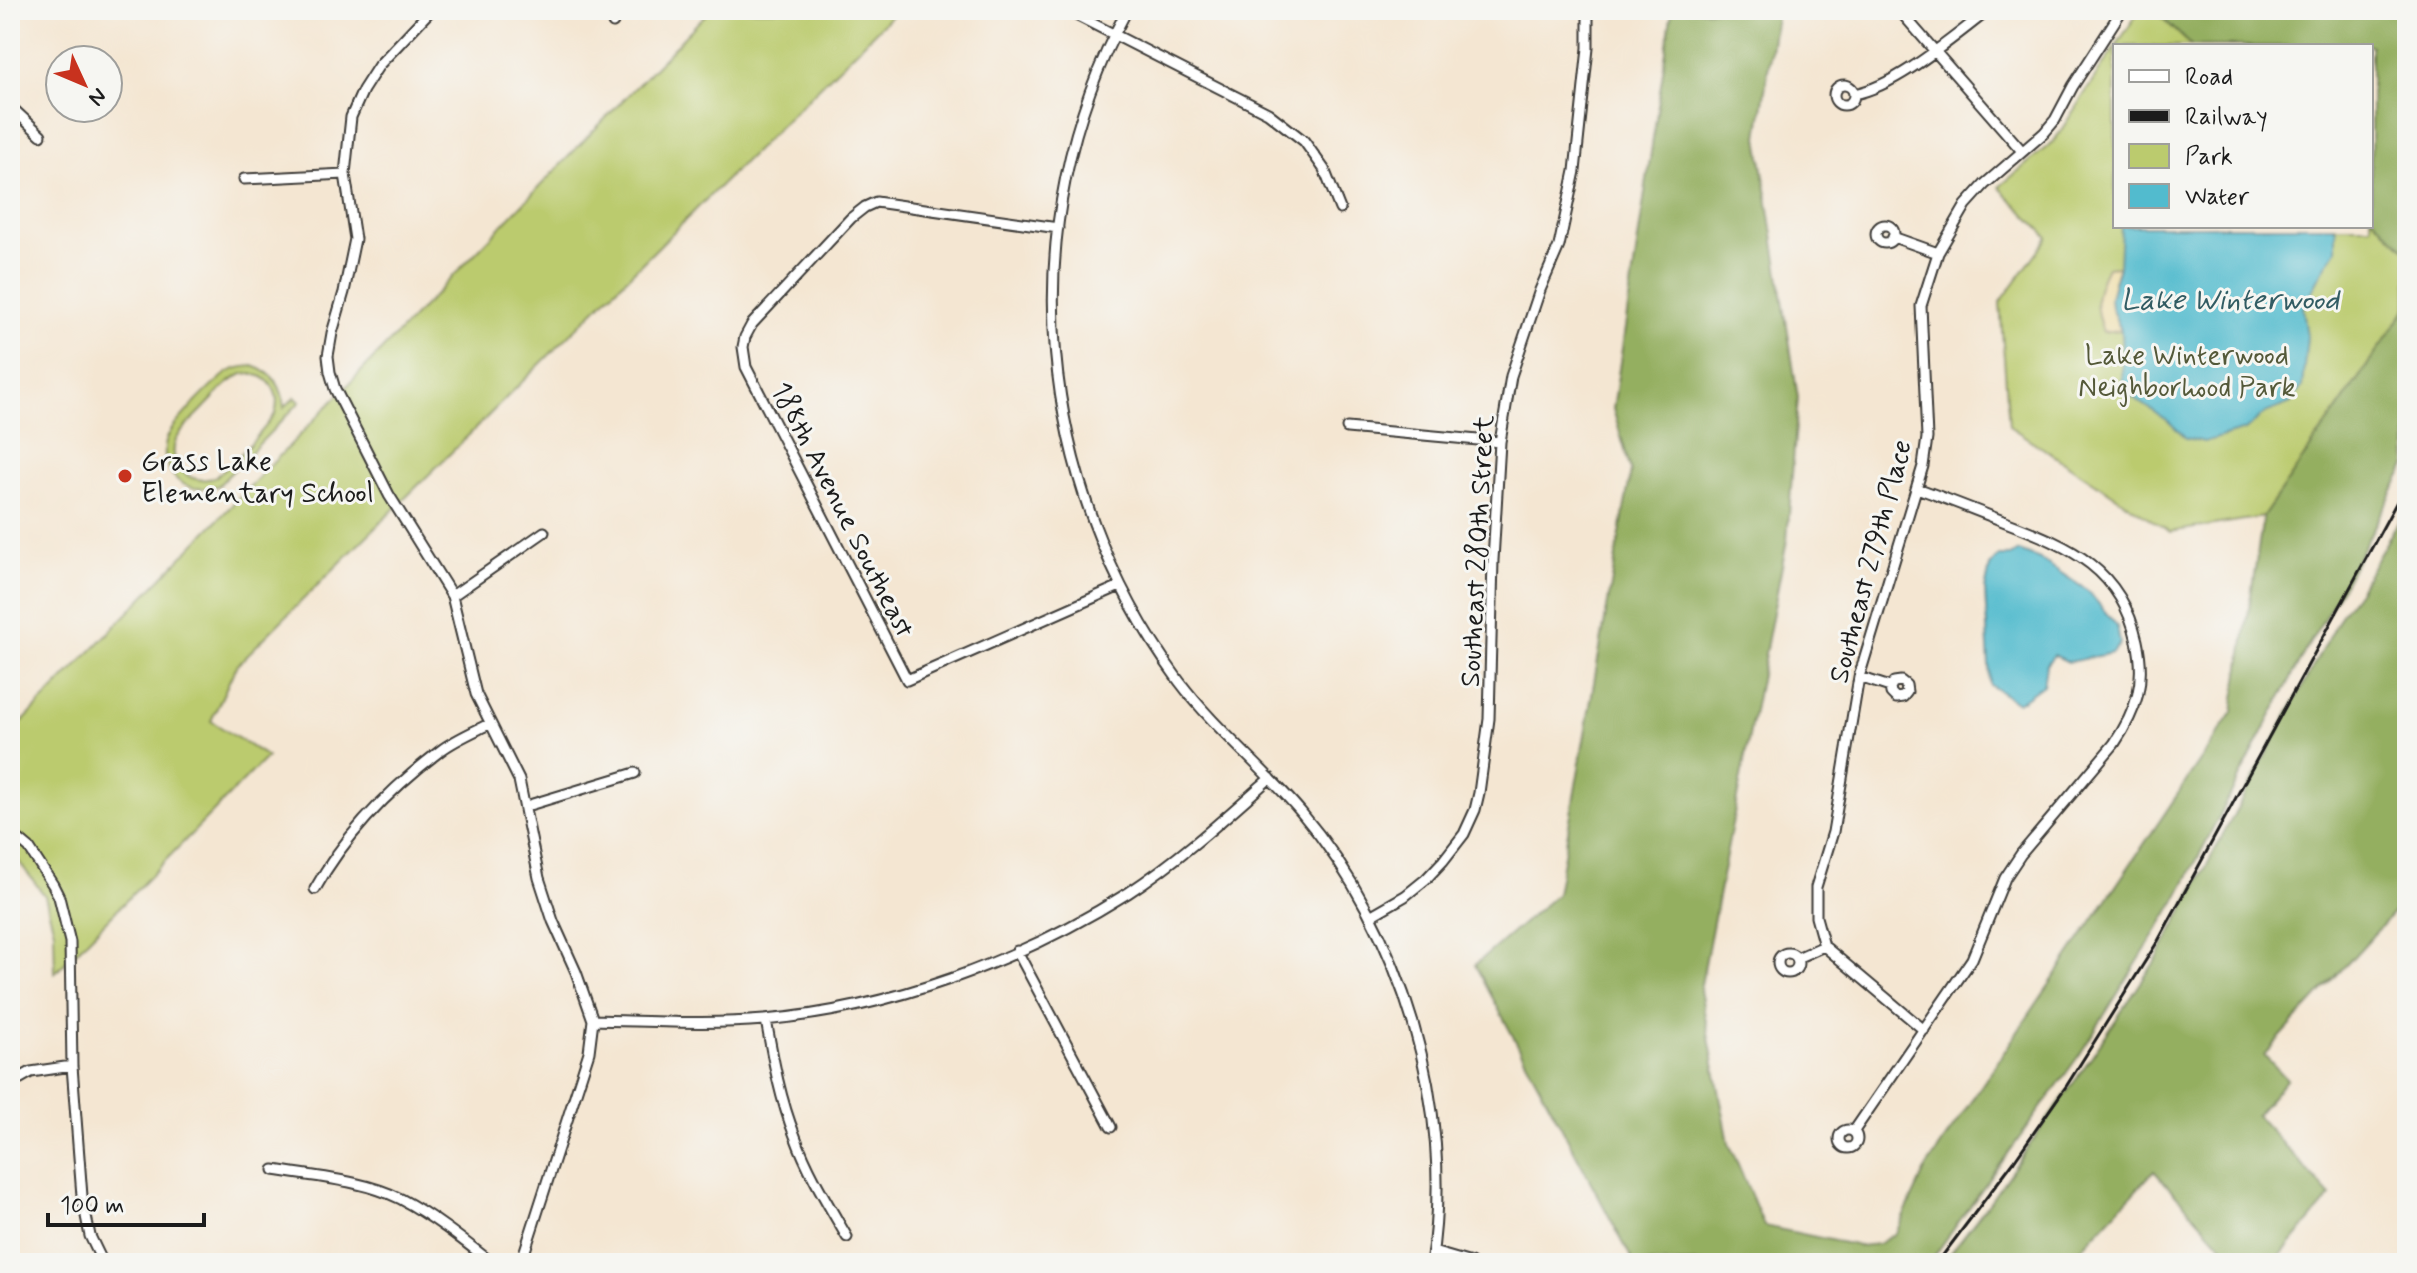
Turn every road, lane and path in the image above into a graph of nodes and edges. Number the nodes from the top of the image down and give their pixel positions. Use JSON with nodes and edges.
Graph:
{"nodes":[{"id":1,"x":431,"y":10,"type":"edge"},
{"id":2,"x":609,"y":10,"type":"edge"},
{"id":3,"x":1066,"y":10,"type":"edge"},
{"id":4,"x":1127,"y":10,"type":"edge"},
{"id":5,"x":1588,"y":10,"type":"edge"},
{"id":6,"x":1899,"y":10,"type":"edge"},
{"id":7,"x":1989,"y":10,"type":"edge"},
{"id":8,"x":2122,"y":10,"type":"edge"},
{"id":9,"x":613,"y":23,"type":"dead end"},
{"id":10,"x":1113,"y":35,"type":"junction"},
{"id":11,"x":1935,"y":49,"type":"junction"},
{"id":12,"x":1854,"y":94,"type":"dead end"},
{"id":13,"x":10,"y":106,"type":"edge"},
{"id":14,"x":41,"y":135,"type":"dead end"},
{"id":15,"x":2022,"y":151,"type":"junction"},
{"id":16,"x":345,"y":174,"type":"junction"},
{"id":17,"x":244,"y":179,"type":"dead end"},
{"id":18,"x":1340,"y":209,"type":"dead end"},
{"id":19,"x":1058,"y":228,"type":"junction"},
{"id":20,"x":1893,"y":237,"type":"dead end"},
{"id":21,"x":1938,"y":253,"type":"junction"},
{"id":22,"x":1347,"y":428,"type":"dead end"},
{"id":23,"x":1500,"y":442,"type":"junction"},
{"id":24,"x":1917,"y":488,"type":"junction"},
{"id":25,"x":544,"y":532,"type":"dead end"},
{"id":26,"x":1120,"y":586,"type":"junction"},
{"id":27,"x":452,"y":596,"type":"junction"},
{"id":28,"x":1859,"y":677,"type":"junction"},
{"id":29,"x":1890,"y":687,"type":"dead end"},
{"id":30,"x":489,"y":724,"type":"junction"},
{"id":31,"x":635,"y":773,"type":"dead end"},
{"id":32,"x":1270,"y":778,"type":"junction"},
{"id":33,"x":526,"y":806,"type":"junction"},
{"id":34,"x":10,"y":832,"type":"edge"},
{"id":35,"x":315,"y":889,"type":"dead end"},
{"id":36,"x":1372,"y":915,"type":"junction"},
{"id":37,"x":1824,"y":946,"type":"junction"},
{"id":38,"x":1017,"y":951,"type":"junction"},
{"id":39,"x":1797,"y":958,"type":"dead end"},
{"id":40,"x":593,"y":1020,"type":"junction"},
{"id":41,"x":766,"y":1020,"type":"junction"},
{"id":42,"x":1924,"y":1030,"type":"junction"},
{"id":43,"x":72,"y":1066,"type":"junction"},
{"id":44,"x":10,"y":1084,"type":"edge"},
{"id":45,"x":1111,"y":1127,"type":"dead end"},
{"id":46,"x":1854,"y":1131,"type":"dead end"},
{"id":47,"x":274,"y":1170,"type":"dead end"},
{"id":48,"x":847,"y":1237,"type":"dead end"},
{"id":49,"x":1432,"y":1258,"type":"edge"},
{"id":50,"x":103,"y":1263,"type":"edge"},
{"id":51,"x":492,"y":1263,"type":"edge"},
{"id":52,"x":521,"y":1263,"type":"edge"},
{"id":53,"x":1471,"y":1263,"type":"edge"}],
"edges":[{"from":1,"to":16,"type":"street"},
{"from":2,"to":9,"type":"street"},
{"from":3,"to":10,"type":"street"},
{"from":4,"to":10,"type":"street"},
{"from":5,"to":23,"type":"street","name":"Southeast 280th Street"},
{"from":6,"to":11,"type":"street"},
{"from":7,"to":11,"type":"street"},
{"from":8,"to":15,"type":"street","name":"Southeast 279th Place"},
{"from":10,"to":18,"type":"street"},
{"from":10,"to":19,"type":"street"},
{"from":11,"to":12,"type":"street"},
{"from":11,"to":15,"type":"street"},
{"from":13,"to":14,"type":"street"},
{"from":15,"to":21,"type":"street","name":"Southeast 279th Place"},
{"from":16,"to":17,"type":"street"},
{"from":16,"to":27,"type":"street"},
{"from":19,"to":26,"type":"street"},
{"from":19,"to":26,"type":"street","name":"188th Avenue Southeast"},
{"from":20,"to":21,"type":"street"},
{"from":21,"to":24,"type":"street","name":"Southeast 279th Place"},
{"from":22,"to":23,"type":"street"},
{"from":23,"to":36,"type":"street","name":"Southeast 280th Street"},
{"from":24,"to":28,"type":"street","name":"Southeast 279th Place"},
{"from":24,"to":42,"type":"street"},
{"from":25,"to":27,"type":"street"},
{"from":26,"to":32,"type":"street"},
{"from":27,"to":30,"type":"street"},
{"from":28,"to":29,"type":"street"},
{"from":28,"to":37,"type":"street","name":"Southeast 279th Place"},
{"from":30,"to":33,"type":"street"},
{"from":30,"to":35,"type":"street"},
{"from":31,"to":33,"type":"street"},
{"from":32,"to":36,"type":"street"},
{"from":32,"to":38,"type":"street"},
{"from":33,"to":40,"type":"street"},
{"from":34,"to":43,"type":"street"},
{"from":36,"to":49,"type":"street"},
{"from":37,"to":39,"type":"street"},
{"from":37,"to":42,"type":"street"},
{"from":38,"to":41,"type":"street"},
{"from":38,"to":45,"type":"street"},
{"from":40,"to":41,"type":"street"},
{"from":40,"to":52,"type":"street"},
{"from":41,"to":48,"type":"street"},
{"from":42,"to":46,"type":"street"},
{"from":43,"to":44,"type":"street"},
{"from":43,"to":50,"type":"street"},
{"from":47,"to":51,"type":"street"},
{"from":49,"to":53,"type":"street"}]}
